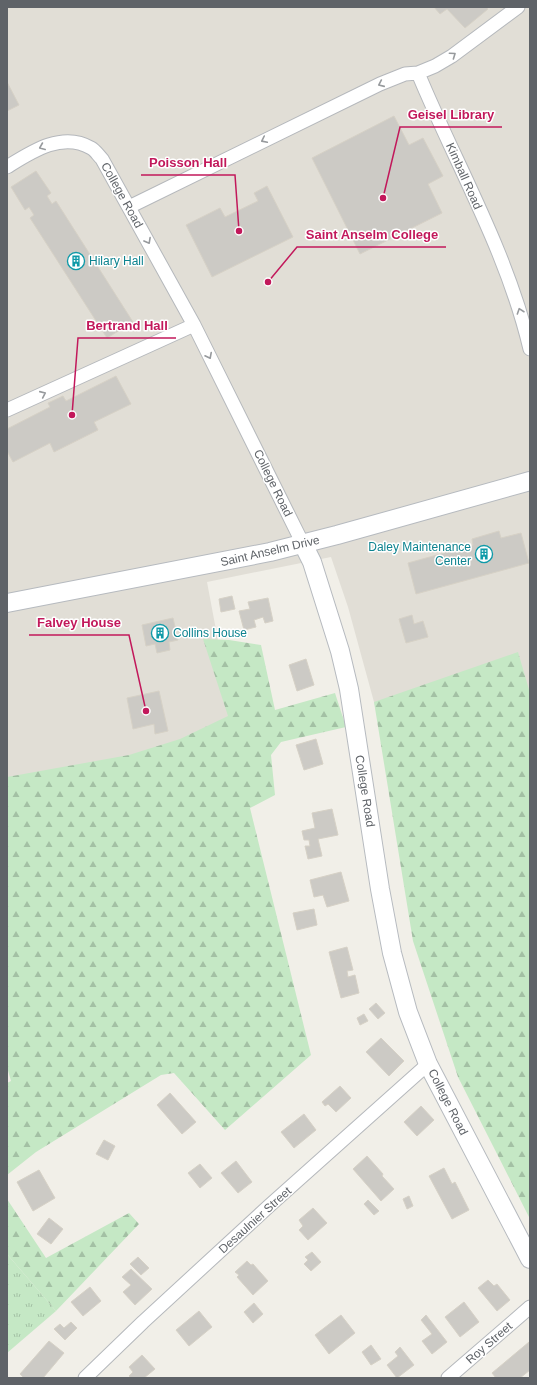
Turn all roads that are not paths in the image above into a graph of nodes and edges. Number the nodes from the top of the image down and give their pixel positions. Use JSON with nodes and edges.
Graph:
{"nodes":[{"id":1,"x":518,"y":7,"type":"edge"},
{"id":2,"x":418,"y":73,"type":"junction"},
{"id":3,"x":7,"y":167,"type":"edge"},
{"id":4,"x":129,"y":207,"type":"junction"},
{"id":5,"x":194,"y":325,"type":"junction"},
{"id":6,"x":530,"y":349,"type":"edge"},
{"id":7,"x":7,"y":410,"type":"edge"},
{"id":8,"x":530,"y":482,"type":"edge"},
{"id":9,"x":303,"y":544,"type":"junction"},
{"id":10,"x":7,"y":603,"type":"edge"},
{"id":11,"x":428,"y":1064,"type":"junction"},
{"id":12,"x":530,"y":1259,"type":"edge"},
{"id":13,"x":530,"y":1307,"type":"edge"},
{"id":14,"x":85,"y":1378,"type":"edge"},
{"id":15,"x":448,"y":1378,"type":"edge"}],
"edges":[{"from":2,"to":1,"type":"street","one_way":true},
{"from":2,"to":4,"type":"street","one_way":true},
{"from":6,"to":2,"type":"street","name":"Kimball Road","one_way":true},
{"from":4,"to":3,"type":"street","name":"College Road","one_way":true},
{"from":4,"to":5,"type":"street","name":"College Road","one_way":true},
{"from":7,"to":5,"type":"street","one_way":true},
{"from":5,"to":9,"type":"street","name":"College Road","one_way":true},
{"from":8,"to":9,"type":"street","name":"Saint Anselm Drive"},
{"from":9,"to":10,"type":"street","name":"Saint Anselm Drive"},
{"from":9,"to":11,"type":"street","name":"College Road"},
{"from":11,"to":12,"type":"street","name":"College Road"},
{"from":11,"to":14,"type":"street","name":"Desaulnier Street"},
{"from":13,"to":15,"type":"street","name":"Roy Street"}]}
